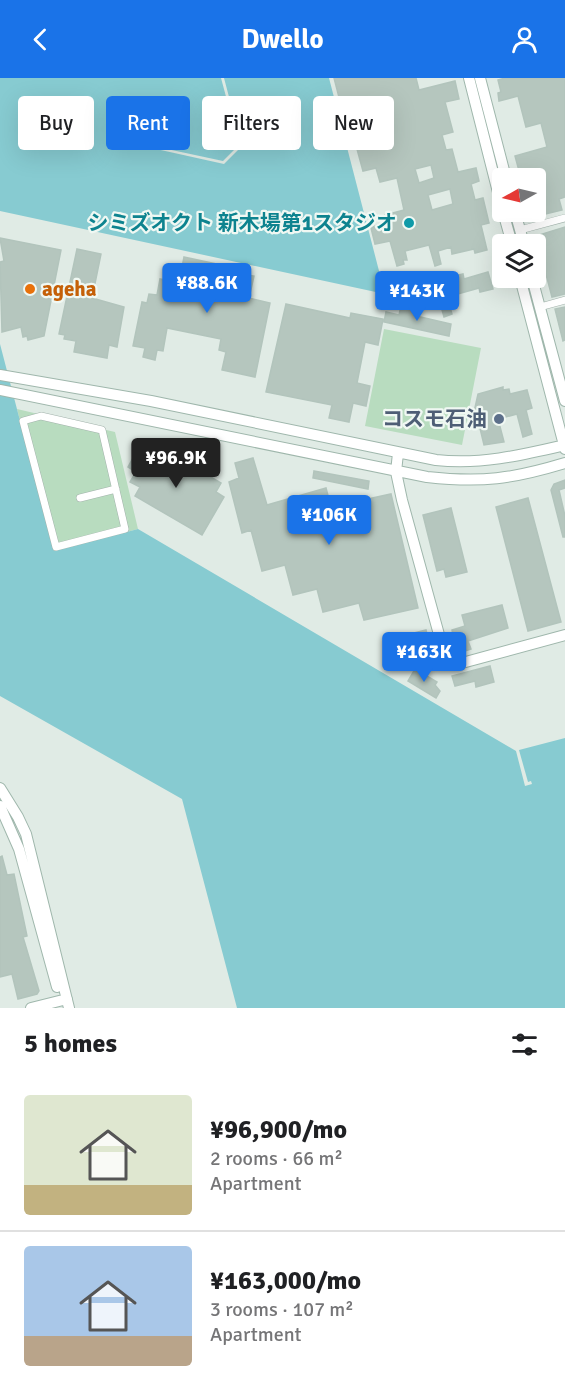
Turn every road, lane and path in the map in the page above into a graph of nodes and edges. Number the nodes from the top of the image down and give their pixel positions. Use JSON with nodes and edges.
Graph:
{"nodes":[{"id":1,"x":469,"y":78,"type":"edge"},
{"id":2,"x":480,"y":78,"type":"edge"},
{"id":3,"x":485,"y":120,"type":"junction"},
{"id":4,"x":495,"y":168,"type":"edge"},
{"id":5,"x":503,"y":168,"type":"edge"},
{"id":6,"x":565,"y":218,"type":"edge"},
{"id":7,"x":518,"y":222,"type":"edge"},
{"id":8,"x":520,"y":230,"type":"junction"},
{"id":9,"x":521,"y":234,"type":"edge"},
{"id":10,"x":523,"y":288,"type":"edge"},
{"id":11,"x":535,"y":288,"type":"edge"},
{"id":12,"x":565,"y":300,"type":"edge"},
{"id":13,"x":540,"y":307,"type":"junction"},
{"id":14,"x":0,"y":375,"type":"edge"},
{"id":15,"x":563,"y":386,"type":"edge"},
{"id":16,"x":0,"y":390,"type":"edge"},
{"id":17,"x":565,"y":401,"type":"edge"},
{"id":18,"x":565,"y":446,"type":"edge"},
{"id":19,"x":398,"y":453,"type":"junction"},
{"id":20,"x":565,"y":463,"type":"edge"},
{"id":21,"x":396,"y":471,"type":"junction"},
{"id":22,"x":116,"y":489,"type":"junction"},
{"id":23,"x":80,"y":498,"type":"dead end"},
{"id":24,"x":565,"y":635,"type":"edge"},
{"id":25,"x":0,"y":789,"type":"edge"},
{"id":26,"x":0,"y":806,"type":"edge"},
{"id":27,"x":5,"y":828,"type":"edge"},
{"id":28,"x":23,"y":828,"type":"junction"},
{"id":29,"x":65,"y":1004,"type":"edge"},
{"id":30,"x":31,"y":1008,"type":"edge"}],
"edges":[{"from":1,"to":3,"type":"street"},
{"from":2,"to":3,"type":"street"},
{"from":3,"to":4,"type":"street"},
{"from":3,"to":5,"type":"street"},
{"from":6,"to":8,"type":"street"},
{"from":7,"to":8,"type":"street"},
{"from":8,"to":9,"type":"street"},
{"from":10,"to":18,"type":"street"},
{"from":11,"to":13,"type":"street"},
{"from":12,"to":13,"type":"street"},
{"from":13,"to":15,"type":"street"},
{"from":14,"to":19,"type":"street"},
{"from":15,"to":17,"type":"street"},
{"from":16,"to":21,"type":"street"},
{"from":18,"to":19,"type":"street"},
{"from":19,"to":21,"type":"street"},
{"from":20,"to":21,"type":"street"},
{"from":21,"to":24,"type":"street"},
{"from":22,"to":22,"type":"street"},
{"from":22,"to":23,"type":"street"},
{"from":25,"to":28,"type":"street"},
{"from":26,"to":27,"type":"street"},
{"from":27,"to":28,"type":"street"},
{"from":27,"to":29,"type":"street"},
{"from":28,"to":29,"type":"street"},
{"from":29,"to":30,"type":"street"}]}
